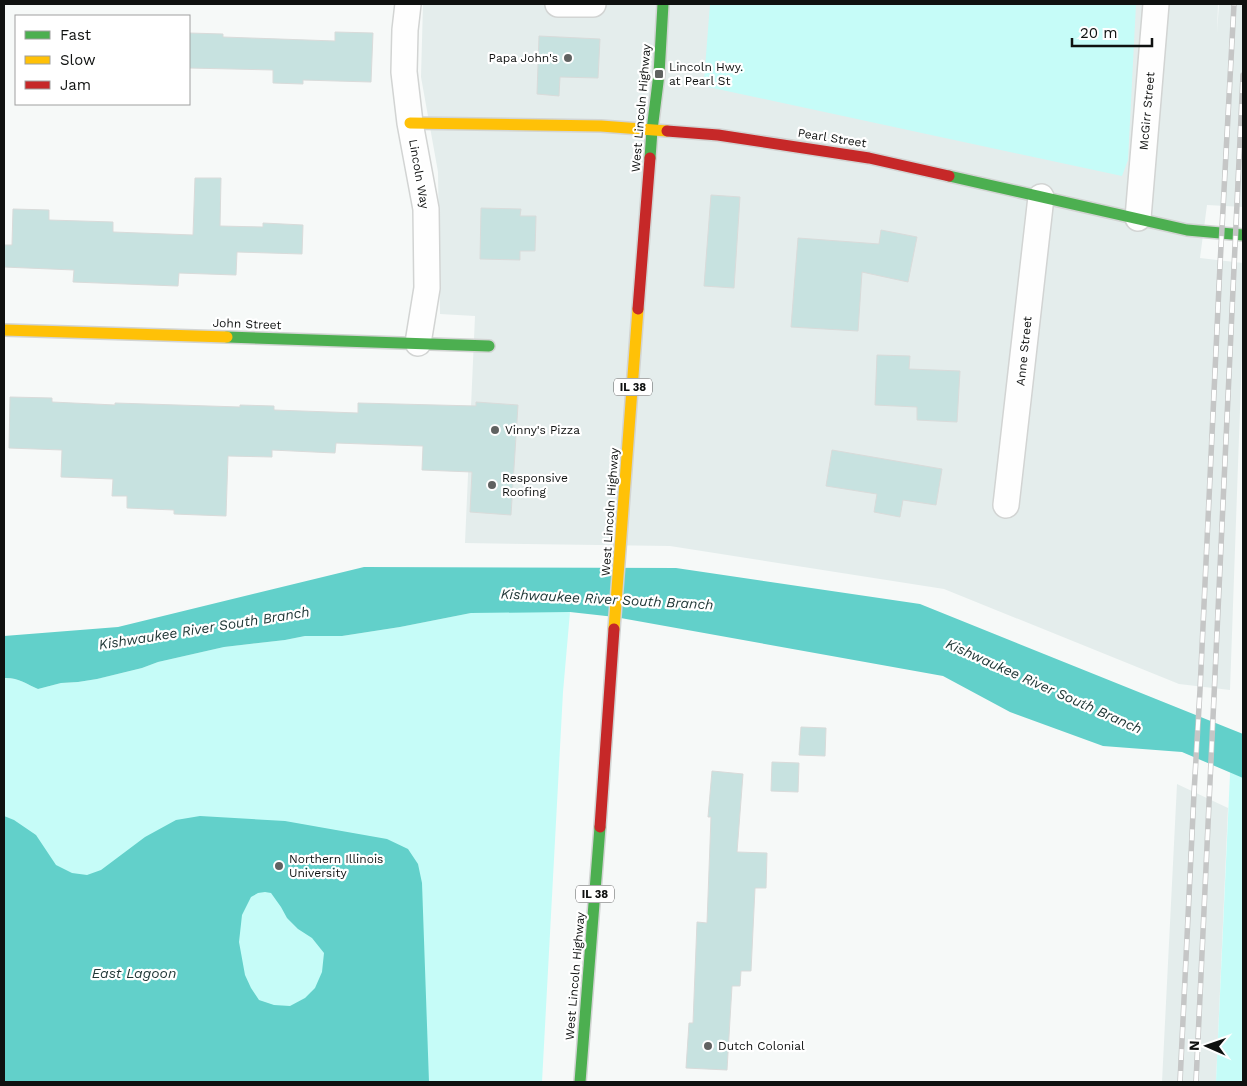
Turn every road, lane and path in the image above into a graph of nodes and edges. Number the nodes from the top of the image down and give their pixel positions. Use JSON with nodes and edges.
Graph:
{"nodes":[{"id":1,"x":408,"y":4,"type":"edge"},
{"id":2,"x":558,"y":4,"type":"edge"},
{"id":3,"x":593,"y":4,"type":"edge"},
{"id":4,"x":663,"y":4,"type":"edge"},
{"id":5,"x":1156,"y":4,"type":"edge"},
{"id":6,"x":410,"y":123,"type":"junction"},
{"id":7,"x":652,"y":130,"type":"junction"},
{"id":8,"x":1041,"y":197,"type":"junction"},
{"id":9,"x":1138,"y":218,"type":"junction"},
{"id":10,"x":1243,"y":235,"type":"edge"},
{"id":11,"x":4,"y":330,"type":"edge"},
{"id":12,"x":418,"y":343,"type":"junction"},
{"id":13,"x":489,"y":346,"type":"dead end"},
{"id":14,"x":1006,"y":505,"type":"dead end"},
{"id":15,"x":580,"y":1082,"type":"edge"}],
"edges":[{"from":1,"to":6,"type":"street","name":"Lincoln Way"},
{"from":2,"to":3,"type":"street"},
{"from":4,"to":7,"type":"street","name":"West Lincoln Highway","number":"IL 38"},
{"from":5,"to":9,"type":"street","name":"McGirr Street"},
{"from":6,"to":7,"type":"street","name":"Pearl Street"},
{"from":6,"to":12,"type":"street","name":"Lincoln Way"},
{"from":7,"to":8,"type":"street","name":"Pearl Street"},
{"from":7,"to":15,"type":"street","name":"West Lincoln Highway","number":"IL 38"},
{"from":8,"to":9,"type":"street","name":"Pearl Street"},
{"from":8,"to":14,"type":"street","name":"Anne Street"},
{"from":9,"to":10,"type":"street","name":"Pearl Street"},
{"from":11,"to":12,"type":"street","name":"John Street"},
{"from":12,"to":13,"type":"street","name":"John Street"}]}
